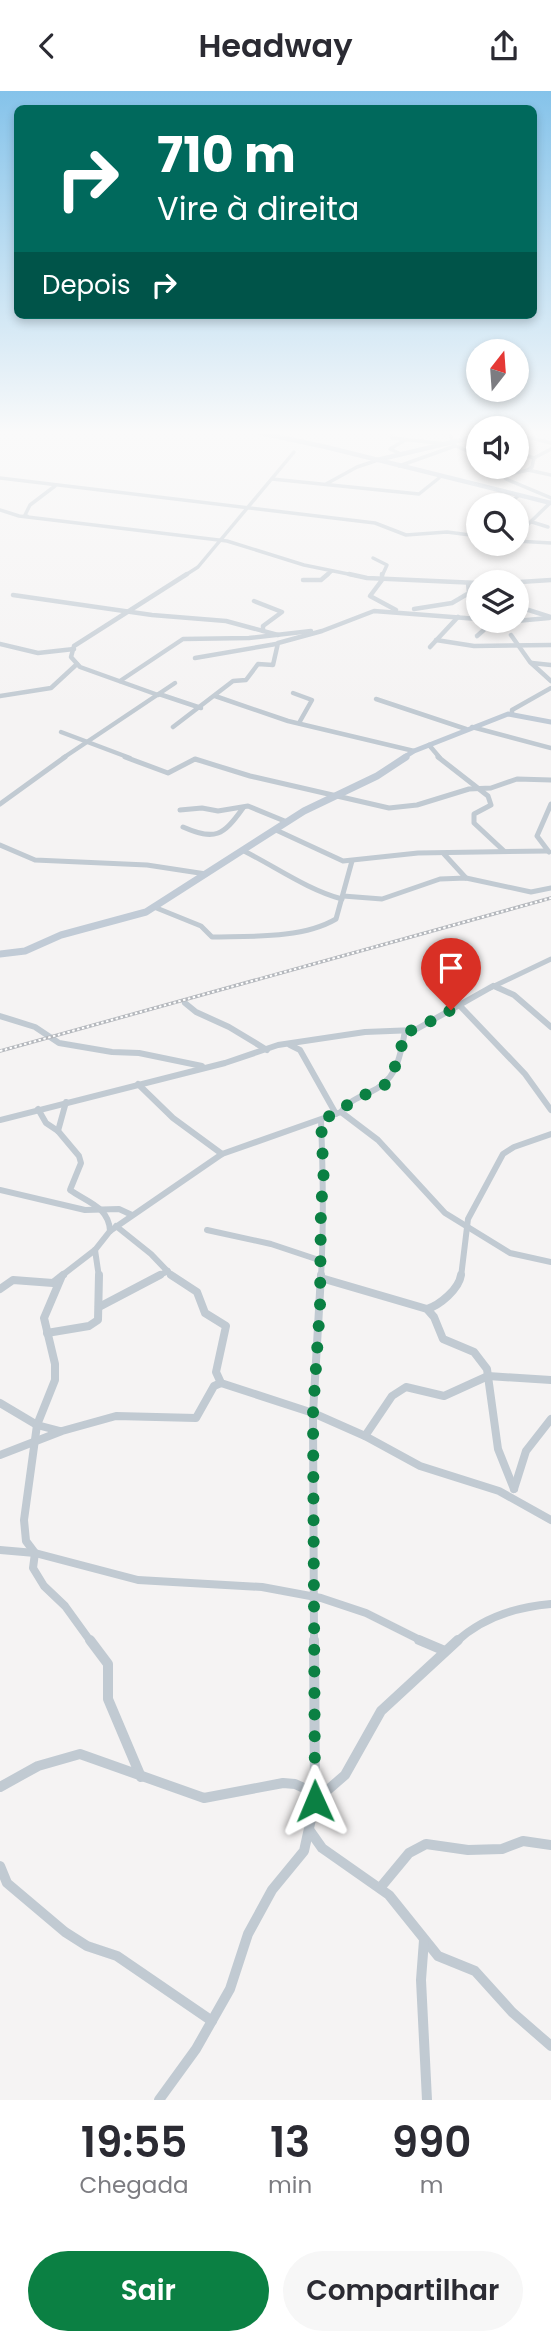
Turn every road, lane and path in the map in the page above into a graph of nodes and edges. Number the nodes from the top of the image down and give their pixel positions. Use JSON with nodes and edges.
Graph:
{"nodes":[{"id":1,"x":99,"y":525,"type":"edge"},
{"id":2,"x":232,"y":525,"type":"edge"},
{"id":3,"x":380,"y":525,"type":"edge"},
{"id":4,"x":541,"y":525,"type":"edge"},
{"id":5,"x":548,"y":527,"type":"dead end"},
{"id":6,"x":466,"y":534,"type":"edge"},
{"id":7,"x":220,"y":540,"type":"junction"},
{"id":8,"x":529,"y":540,"type":"edge"},
{"id":9,"x":551,"y":543,"type":"edge"},
{"id":10,"x":373,"y":558,"type":"dead end"},
{"id":11,"x":332,"y":571,"type":"junction"},
{"id":12,"x":303,"y":580,"type":"dead end"},
{"id":13,"x":382,"y":580,"type":"junction"},
{"id":14,"x":551,"y":580,"type":"edge"},
{"id":15,"x":529,"y":581,"type":"edge"},
{"id":16,"x":466,"y":583,"type":"edge"},
{"id":17,"x":13,"y":595,"type":"dead end"},
{"id":18,"x":466,"y":596,"type":"edge"},
{"id":19,"x":254,"y":601,"type":"dead end"},
{"id":20,"x":529,"y":610,"type":"edge"},
{"id":21,"x":398,"y":611,"type":"junction"},
{"id":22,"x":405,"y":611,"type":"junction"},
{"id":23,"x":128,"y":612,"type":"junction"},
{"id":24,"x":458,"y":617,"type":"junction"},
{"id":25,"x":550,"y":617,"type":"edge"},
{"id":26,"x":466,"y":618,"type":"edge"},
{"id":27,"x":529,"y":619,"type":"edge"},
{"id":28,"x":331,"y":628,"type":"junction"},
{"id":29,"x":263,"y":631,"type":"junction"},
{"id":30,"x":480,"y":633,"type":"edge"},
{"id":31,"x":278,"y":635,"type":"junction"},
{"id":32,"x":511,"y":635,"type":"dead end"},
{"id":33,"x":477,"y":636,"type":"dead end"},
{"id":34,"x":436,"y":640,"type":"junction"},
{"id":35,"x":0,"y":644,"type":"edge"},
{"id":36,"x":276,"y":644,"type":"junction"},
{"id":37,"x":551,"y":645,"type":"edge"},
{"id":38,"x":430,"y":647,"type":"dead end"},
{"id":39,"x":520,"y":647,"type":"junction"},
{"id":40,"x":75,"y":649,"type":"junction"},
{"id":41,"x":195,"y":658,"type":"dead end"},
{"id":42,"x":530,"y":662,"type":"junction"},
{"id":43,"x":77,"y":664,"type":"junction"},
{"id":44,"x":551,"y":665,"type":"edge"},
{"id":45,"x":120,"y":681,"type":"junction"},
{"id":46,"x":551,"y":681,"type":"edge"},
{"id":47,"x":176,"y":683,"type":"dead end"},
{"id":48,"x":551,"y":688,"type":"edge"},
{"id":49,"x":293,"y":694,"type":"dead end"},
{"id":50,"x":158,"y":695,"type":"junction"},
{"id":51,"x":0,"y":696,"type":"edge"},
{"id":52,"x":215,"y":696,"type":"junction"},
{"id":53,"x":376,"y":699,"type":"dead end"},
{"id":54,"x":201,"y":708,"type":"junction"},
{"id":55,"x":512,"y":714,"type":"junction"},
{"id":56,"x":551,"y":722,"type":"edge"},
{"id":57,"x":299,"y":723,"type":"junction"},
{"id":58,"x":173,"y":727,"type":"dead end"},
{"id":59,"x":469,"y":728,"type":"junction"},
{"id":60,"x":61,"y":732,"type":"dead end"},
{"id":61,"x":86,"y":743,"type":"junction"},
{"id":62,"x":429,"y":745,"type":"junction"},
{"id":63,"x":551,"y":748,"type":"edge"},
{"id":64,"x":414,"y":751,"type":"junction"},
{"id":65,"x":551,"y":779,"type":"edge"},
{"id":66,"x":482,"y":789,"type":"junction"},
{"id":67,"x":337,"y":796,"type":"junction"},
{"id":68,"x":0,"y":804,"type":"edge"},
{"id":69,"x":551,"y":804,"type":"edge"},
{"id":70,"x":244,"y":807,"type":"junction"},
{"id":71,"x":180,"y":810,"type":"dead end"},
{"id":72,"x":287,"y":822,"type":"junction"},
{"id":73,"x":183,"y":827,"type":"dead end"},
{"id":74,"x":276,"y":830,"type":"junction"},
{"id":75,"x":0,"y":845,"type":"edge"},
{"id":76,"x":244,"y":851,"type":"junction"},
{"id":77,"x":505,"y":852,"type":"junction"},
{"id":78,"x":549,"y":852,"type":"edge"},
{"id":79,"x":443,"y":853,"type":"junction"},
{"id":80,"x":352,"y":861,"type":"junction"},
{"id":81,"x":206,"y":874,"type":"junction"},
{"id":82,"x":466,"y":878,"type":"junction"},
{"id":83,"x":551,"y":888,"type":"edge"},
{"id":84,"x":342,"y":897,"type":"junction"},
{"id":85,"x":154,"y":907,"type":"junction"},
{"id":86,"x":0,"y":954,"type":"edge"},
{"id":87,"x":551,"y":960,"type":"edge"},
{"id":88,"x":425,"y":965,"type":"dead end"},
{"id":89,"x":509,"y":978,"type":"junction"},
{"id":90,"x":493,"y":986,"type":"junction"},
{"id":91,"x":510,"y":993,"type":"junction"},
{"id":92,"x":185,"y":1003,"type":"dead end"},
{"id":93,"x":460,"y":1006,"type":"junction"},
{"id":94,"x":0,"y":1016,"type":"edge"},
{"id":95,"x":551,"y":1027,"type":"edge"},
{"id":96,"x":405,"y":1031,"type":"junction"},
{"id":97,"x":301,"y":1047,"type":"junction"},
{"id":98,"x":267,"y":1050,"type":"junction"},
{"id":99,"x":204,"y":1067,"type":"junction"},
{"id":100,"x":138,"y":1084,"type":"junction"},
{"id":101,"x":65,"y":1102,"type":"junction"},
{"id":102,"x":38,"y":1109,"type":"junction"},
{"id":103,"x":551,"y":1110,"type":"edge"},
{"id":104,"x":339,"y":1113,"type":"junction"},
{"id":105,"x":321,"y":1119,"type":"junction"},
{"id":106,"x":0,"y":1120,"type":"edge"},
{"id":107,"x":58,"y":1131,"type":"junction"},
{"id":108,"x":551,"y":1134,"type":"edge"},
{"id":109,"x":222,"y":1154,"type":"junction"},
{"id":110,"x":0,"y":1190,"type":"edge"},
{"id":111,"x":98,"y":1208,"type":"junction"},
{"id":112,"x":132,"y":1215,"type":"junction"},
{"id":113,"x":466,"y":1228,"type":"junction"},
{"id":114,"x":113,"y":1229,"type":"junction"},
{"id":115,"x":207,"y":1230,"type":"dead end"},
{"id":116,"x":95,"y":1250,"type":"junction"},
{"id":117,"x":322,"y":1261,"type":"junction"},
{"id":118,"x":551,"y":1262,"type":"edge"},
{"id":119,"x":168,"y":1271,"type":"junction"},
{"id":120,"x":61,"y":1278,"type":"junction"},
{"id":121,"x":321,"y":1278,"type":"junction"},
{"id":122,"x":0,"y":1289,"type":"edge"},
{"id":123,"x":99,"y":1307,"type":"junction"},
{"id":124,"x":427,"y":1309,"type":"junction"},
{"id":125,"x":47,"y":1333,"type":"junction"},
{"id":126,"x":488,"y":1376,"type":"junction"},
{"id":127,"x":551,"y":1380,"type":"edge"},
{"id":128,"x":221,"y":1383,"type":"junction"},
{"id":129,"x":0,"y":1403,"type":"edge"},
{"id":130,"x":313,"y":1413,"type":"junction"},
{"id":131,"x":551,"y":1419,"type":"edge"},
{"id":132,"x":37,"y":1425,"type":"junction"},
{"id":133,"x":62,"y":1431,"type":"junction"},
{"id":134,"x":365,"y":1436,"type":"junction"},
{"id":135,"x":36,"y":1442,"type":"junction"},
{"id":136,"x":0,"y":1455,"type":"edge"},
{"id":137,"x":513,"y":1494,"type":"junction"},
{"id":138,"x":549,"y":1515,"type":"edge"},
{"id":139,"x":26,"y":1541,"type":"junction"},
{"id":140,"x":0,"y":1550,"type":"edge"},
{"id":141,"x":14,"y":1551,"type":"junction"},
{"id":142,"x":35,"y":1553,"type":"junction"},
{"id":143,"x":313,"y":1596,"type":"junction"},
{"id":144,"x":551,"y":1604,"type":"edge"},
{"id":145,"x":445,"y":1651,"type":"junction"},
{"id":146,"x":141,"y":1777,"type":"junction"},
{"id":147,"x":0,"y":1787,"type":"edge"},
{"id":148,"x":315,"y":1797,"type":"junction"},
{"id":149,"x":310,"y":1831,"type":"junction"},
{"id":150,"x":551,"y":1845,"type":"edge"},
{"id":151,"x":322,"y":1847,"type":"junction"},
{"id":152,"x":304,"y":1851,"type":"junction"},
{"id":153,"x":0,"y":1866,"type":"edge"},
{"id":154,"x":380,"y":1888,"type":"junction"},
{"id":155,"x":424,"y":1940,"type":"junction"},
{"id":156,"x":212,"y":2021,"type":"junction"},
{"id":157,"x":551,"y":2046,"type":"edge"},
{"id":158,"x":159,"y":2100,"type":"edge"},
{"id":159,"x":427,"y":2100,"type":"edge"}],
"edges":[{"from":1,"to":7,"type":"street"},
{"from":2,"to":7,"type":"street"},
{"from":3,"to":6,"type":"street"},
{"from":4,"to":5,"type":"street"},
{"from":7,"to":11,"type":"street"},
{"from":7,"to":23,"type":"street"},
{"from":8,"to":9,"type":"street"},
{"from":10,"to":13,"type":"street"},
{"from":11,"to":12,"type":"street"},
{"from":11,"to":13,"type":"street"},
{"from":13,"to":16,"type":"street"},
{"from":13,"to":21,"type":"street"},
{"from":14,"to":15,"type":"street"},
{"from":17,"to":23,"type":"street"},
{"from":18,"to":22,"type":"street"},
{"from":19,"to":29,"type":"street"},
{"from":20,"to":25,"type":"street"},
{"from":21,"to":22,"type":"street"},
{"from":21,"to":28,"type":"street"},
{"from":22,"to":24,"type":"street"},
{"from":23,"to":29,"type":"street"},
{"from":23,"to":40,"type":"street"},
{"from":24,"to":26,"type":"street"},
{"from":24,"to":34,"type":"street"},
{"from":25,"to":27,"type":"street"},
{"from":28,"to":31,"type":"street"},
{"from":28,"to":36,"type":"street"},
{"from":29,"to":31,"type":"street"},
{"from":30,"to":33,"type":"street"},
{"from":31,"to":45,"type":"street"},
{"from":32,"to":39,"type":"street"},
{"from":34,"to":38,"type":"street"},
{"from":34,"to":39,"type":"street"},
{"from":35,"to":40,"type":"street"},
{"from":36,"to":41,"type":"street"},
{"from":36,"to":52,"type":"street"},
{"from":37,"to":39,"type":"street"},
{"from":39,"to":42,"type":"street"},
{"from":40,"to":43,"type":"street"},
{"from":42,"to":44,"type":"street"},
{"from":42,"to":46,"type":"street"},
{"from":43,"to":45,"type":"street"},
{"from":43,"to":51,"type":"street"},
{"from":45,"to":50,"type":"street"},
{"from":47,"to":50,"type":"street"},
{"from":48,"to":55,"type":"street"},
{"from":49,"to":57,"type":"street"},
{"from":50,"to":54,"type":"street"},
{"from":50,"to":61,"type":"street"},
{"from":52,"to":54,"type":"street"},
{"from":52,"to":57,"type":"street"},
{"from":53,"to":59,"type":"street"},
{"from":54,"to":58,"type":"street"},
{"from":55,"to":56,"type":"street"},
{"from":55,"to":59,"type":"street"},
{"from":57,"to":64,"type":"street"},
{"from":59,"to":62,"type":"street"},
{"from":59,"to":63,"type":"street"},
{"from":60,"to":61,"type":"street"},
{"from":61,"to":67,"type":"street"},
{"from":61,"to":68,"type":"street"},
{"from":62,"to":64,"type":"street"},
{"from":62,"to":66,"type":"street"},
{"from":64,"to":67,"type":"street"},
{"from":65,"to":66,"type":"street"},
{"from":66,"to":67,"type":"street"},
{"from":66,"to":77,"type":"street"},
{"from":67,"to":72,"type":"street"},
{"from":69,"to":78,"type":"street"},
{"from":70,"to":71,"type":"street"},
{"from":70,"to":72,"type":"street"},
{"from":70,"to":73,"type":"street"},
{"from":72,"to":74,"type":"street"},
{"from":74,"to":76,"type":"street"},
{"from":74,"to":80,"type":"street"},
{"from":75,"to":81,"type":"street"},
{"from":76,"to":81,"type":"street"},
{"from":76,"to":84,"type":"street"},
{"from":77,"to":78,"type":"street"},
{"from":77,"to":79,"type":"street"},
{"from":79,"to":80,"type":"street"},
{"from":79,"to":82,"type":"street"},
{"from":80,"to":84,"type":"street"},
{"from":81,"to":85,"type":"street"},
{"from":82,"to":83,"type":"street"},
{"from":82,"to":84,"type":"street"},
{"from":84,"to":85,"type":"street"},
{"from":85,"to":86,"type":"street"},
{"from":87,"to":89,"type":"street"},
{"from":88,"to":93,"type":"street"},
{"from":89,"to":90,"type":"street"},
{"from":89,"to":91,"type":"street"},
{"from":90,"to":91,"type":"street"},
{"from":90,"to":93,"type":"street"},
{"from":91,"to":95,"type":"street"},
{"from":92,"to":98,"type":"street"},
{"from":93,"to":96,"type":"street"},
{"from":93,"to":103,"type":"street"},
{"from":94,"to":99,"type":"street"},
{"from":96,"to":97,"type":"street"},
{"from":96,"to":104,"type":"street"},
{"from":97,"to":98,"type":"street"},
{"from":97,"to":104,"type":"street"},
{"from":98,"to":99,"type":"street"},
{"from":99,"to":100,"type":"street"},
{"from":100,"to":101,"type":"street"},
{"from":100,"to":109,"type":"street"},
{"from":101,"to":102,"type":"street"},
{"from":101,"to":107,"type":"street"},
{"from":102,"to":106,"type":"street"},
{"from":102,"to":107,"type":"street"},
{"from":104,"to":105,"type":"street"},
{"from":104,"to":113,"type":"street"},
{"from":105,"to":109,"type":"street"},
{"from":105,"to":117,"type":"street"},
{"from":107,"to":111,"type":"street"},
{"from":108,"to":113,"type":"street"},
{"from":109,"to":112,"type":"street"},
{"from":110,"to":111,"type":"street"},
{"from":111,"to":112,"type":"street"},
{"from":111,"to":114,"type":"street"},
{"from":112,"to":114,"type":"street"},
{"from":113,"to":118,"type":"street"},
{"from":113,"to":124,"type":"street"},
{"from":114,"to":116,"type":"street"},
{"from":114,"to":119,"type":"street"},
{"from":115,"to":117,"type":"street"},
{"from":116,"to":120,"type":"street"},
{"from":116,"to":123,"type":"street"},
{"from":117,"to":121,"type":"street"},
{"from":119,"to":123,"type":"street"},
{"from":119,"to":128,"type":"street"},
{"from":120,"to":122,"type":"street"},
{"from":120,"to":125,"type":"street"},
{"from":121,"to":124,"type":"street"},
{"from":121,"to":130,"type":"street"},
{"from":123,"to":125,"type":"street"},
{"from":124,"to":126,"type":"street"},
{"from":125,"to":132,"type":"street"},
{"from":126,"to":127,"type":"street"},
{"from":126,"to":134,"type":"street"},
{"from":126,"to":137,"type":"street"},
{"from":128,"to":130,"type":"street"},
{"from":128,"to":133,"type":"street"},
{"from":129,"to":132,"type":"street"},
{"from":130,"to":134,"type":"street"},
{"from":130,"to":143,"type":"street"},
{"from":131,"to":137,"type":"street"},
{"from":132,"to":133,"type":"street"},
{"from":132,"to":135,"type":"street"},
{"from":133,"to":135,"type":"street"},
{"from":134,"to":137,"type":"street"},
{"from":135,"to":136,"type":"street"},
{"from":135,"to":139,"type":"street"},
{"from":137,"to":138,"type":"street"},
{"from":139,"to":141,"type":"street"},
{"from":139,"to":142,"type":"street"},
{"from":140,"to":141,"type":"street"},
{"from":141,"to":142,"type":"street"},
{"from":142,"to":143,"type":"street"},
{"from":142,"to":146,"type":"street"},
{"from":143,"to":145,"type":"street"},
{"from":143,"to":148,"type":"street"},
{"from":144,"to":145,"type":"street"},
{"from":145,"to":148,"type":"street"},
{"from":146,"to":147,"type":"street"},
{"from":146,"to":148,"type":"street"},
{"from":148,"to":149,"type":"street"},
{"from":149,"to":151,"type":"street"},
{"from":149,"to":152,"type":"street"},
{"from":150,"to":154,"type":"street"},
{"from":151,"to":152,"type":"street"},
{"from":151,"to":154,"type":"street"},
{"from":152,"to":156,"type":"street"},
{"from":153,"to":156,"type":"street"},
{"from":154,"to":155,"type":"street"},
{"from":155,"to":157,"type":"street"},
{"from":155,"to":159,"type":"street"},
{"from":156,"to":158,"type":"street"}]}
